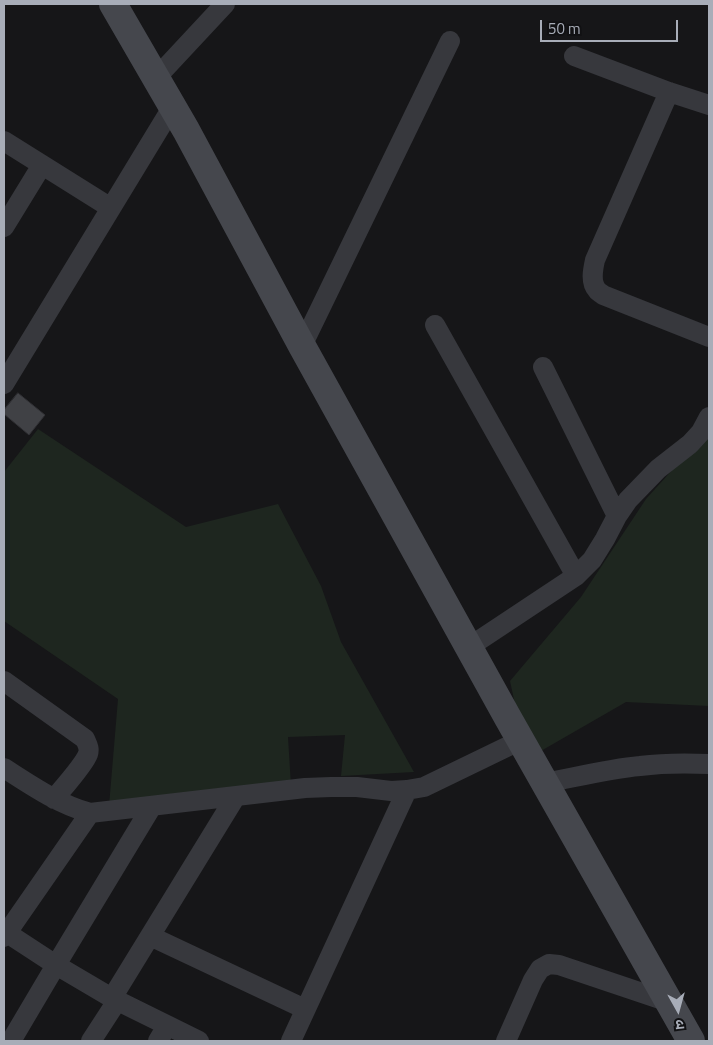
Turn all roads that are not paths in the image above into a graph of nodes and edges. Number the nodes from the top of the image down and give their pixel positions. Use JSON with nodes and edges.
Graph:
{"nodes":[{"id":1,"x":113,"y":4,"type":"edge"},
{"id":2,"x":225,"y":4,"type":"edge"},
{"id":3,"x":450,"y":41,"type":"dead end"},
{"id":4,"x":574,"y":56,"type":"dead end"},
{"id":5,"x":156,"y":78,"type":"junction"},
{"id":6,"x":669,"y":92,"type":"junction"},
{"id":7,"x":709,"y":105,"type":"edge"},
{"id":8,"x":172,"y":106,"type":"junction"},
{"id":9,"x":4,"y":141,"type":"edge"},
{"id":10,"x":42,"y":165,"type":"junction"},
{"id":11,"x":111,"y":208,"type":"junction"},
{"id":12,"x":4,"y":227,"type":"edge"},
{"id":13,"x":435,"y":325,"type":"dead end"},
{"id":14,"x":709,"y":337,"type":"edge"},
{"id":15,"x":302,"y":346,"type":"junction"},
{"id":16,"x":543,"y":367,"type":"dead end"},
{"id":17,"x":4,"y":384,"type":"edge"},
{"id":18,"x":709,"y":417,"type":"edge"},
{"id":19,"x":617,"y":516,"type":"junction"},
{"id":20,"x":576,"y":576,"type":"junction"},
{"id":21,"x":469,"y":647,"type":"junction"},
{"id":22,"x":4,"y":681,"type":"edge"},
{"id":23,"x":521,"y":740,"type":"junction"},
{"id":24,"x":709,"y":764,"type":"edge"},
{"id":25,"x":4,"y":768,"type":"edge"},
{"id":26,"x":545,"y":783,"type":"junction"},
{"id":27,"x":407,"y":790,"type":"junction"},
{"id":28,"x":236,"y":796,"type":"junction"},
{"id":29,"x":54,"y":800,"type":"junction"},
{"id":30,"x":152,"y":806,"type":"junction"},
{"id":31,"x":90,"y":813,"type":"junction"},
{"id":32,"x":5,"y":933,"type":"edge"},
{"id":33,"x":150,"y":936,"type":"junction"},
{"id":34,"x":56,"y":965,"type":"junction"},
{"id":35,"x":114,"y":1000,"type":"junction"},
{"id":36,"x":669,"y":1002,"type":"junction"},
{"id":37,"x":306,"y":1009,"type":"junction"},
{"id":38,"x":163,"y":1033,"type":"edge"},
{"id":39,"x":11,"y":1041,"type":"edge"},
{"id":40,"x":91,"y":1041,"type":"edge"},
{"id":41,"x":199,"y":1041,"type":"edge"},
{"id":42,"x":290,"y":1041,"type":"edge"},
{"id":43,"x":506,"y":1041,"type":"edge"},
{"id":44,"x":691,"y":1041,"type":"edge"}],
"edges":[{"from":1,"to":5,"type":"main road"},
{"from":2,"to":5,"type":"street"},
{"from":3,"to":15,"type":"street"},
{"from":4,"to":6,"type":"street"},
{"from":5,"to":8,"type":"main road"},
{"from":6,"to":7,"type":"street"},
{"from":6,"to":14,"type":"street"},
{"from":8,"to":11,"type":"street"},
{"from":8,"to":15,"type":"main road"},
{"from":9,"to":10,"type":"street"},
{"from":10,"to":11,"type":"street"},
{"from":10,"to":12,"type":"street"},
{"from":11,"to":17,"type":"street"},
{"from":13,"to":20,"type":"street"},
{"from":15,"to":21,"type":"main road"},
{"from":16,"to":19,"type":"street"},
{"from":18,"to":19,"type":"street"},
{"from":19,"to":20,"type":"street"},
{"from":20,"to":21,"type":"street"},
{"from":21,"to":23,"type":"main road"},
{"from":22,"to":29,"type":"street"},
{"from":23,"to":26,"type":"main road"},
{"from":23,"to":27,"type":"street"},
{"from":24,"to":26,"type":"street"},
{"from":25,"to":29,"type":"street"},
{"from":26,"to":36,"type":"main road"},
{"from":27,"to":28,"type":"street"},
{"from":27,"to":37,"type":"street"},
{"from":28,"to":30,"type":"street"},
{"from":28,"to":33,"type":"street"},
{"from":29,"to":31,"type":"street"},
{"from":30,"to":31,"type":"street"},
{"from":30,"to":34,"type":"street"},
{"from":31,"to":32,"type":"street"},
{"from":32,"to":34,"type":"street"},
{"from":33,"to":35,"type":"street"},
{"from":33,"to":37,"type":"street"},
{"from":34,"to":35,"type":"street"},
{"from":34,"to":39,"type":"street"},
{"from":35,"to":38,"type":"street"},
{"from":35,"to":40,"type":"street"},
{"from":36,"to":43,"type":"street"},
{"from":36,"to":44,"type":"main road"},
{"from":37,"to":42,"type":"street"},
{"from":38,"to":41,"type":"street"}]}
